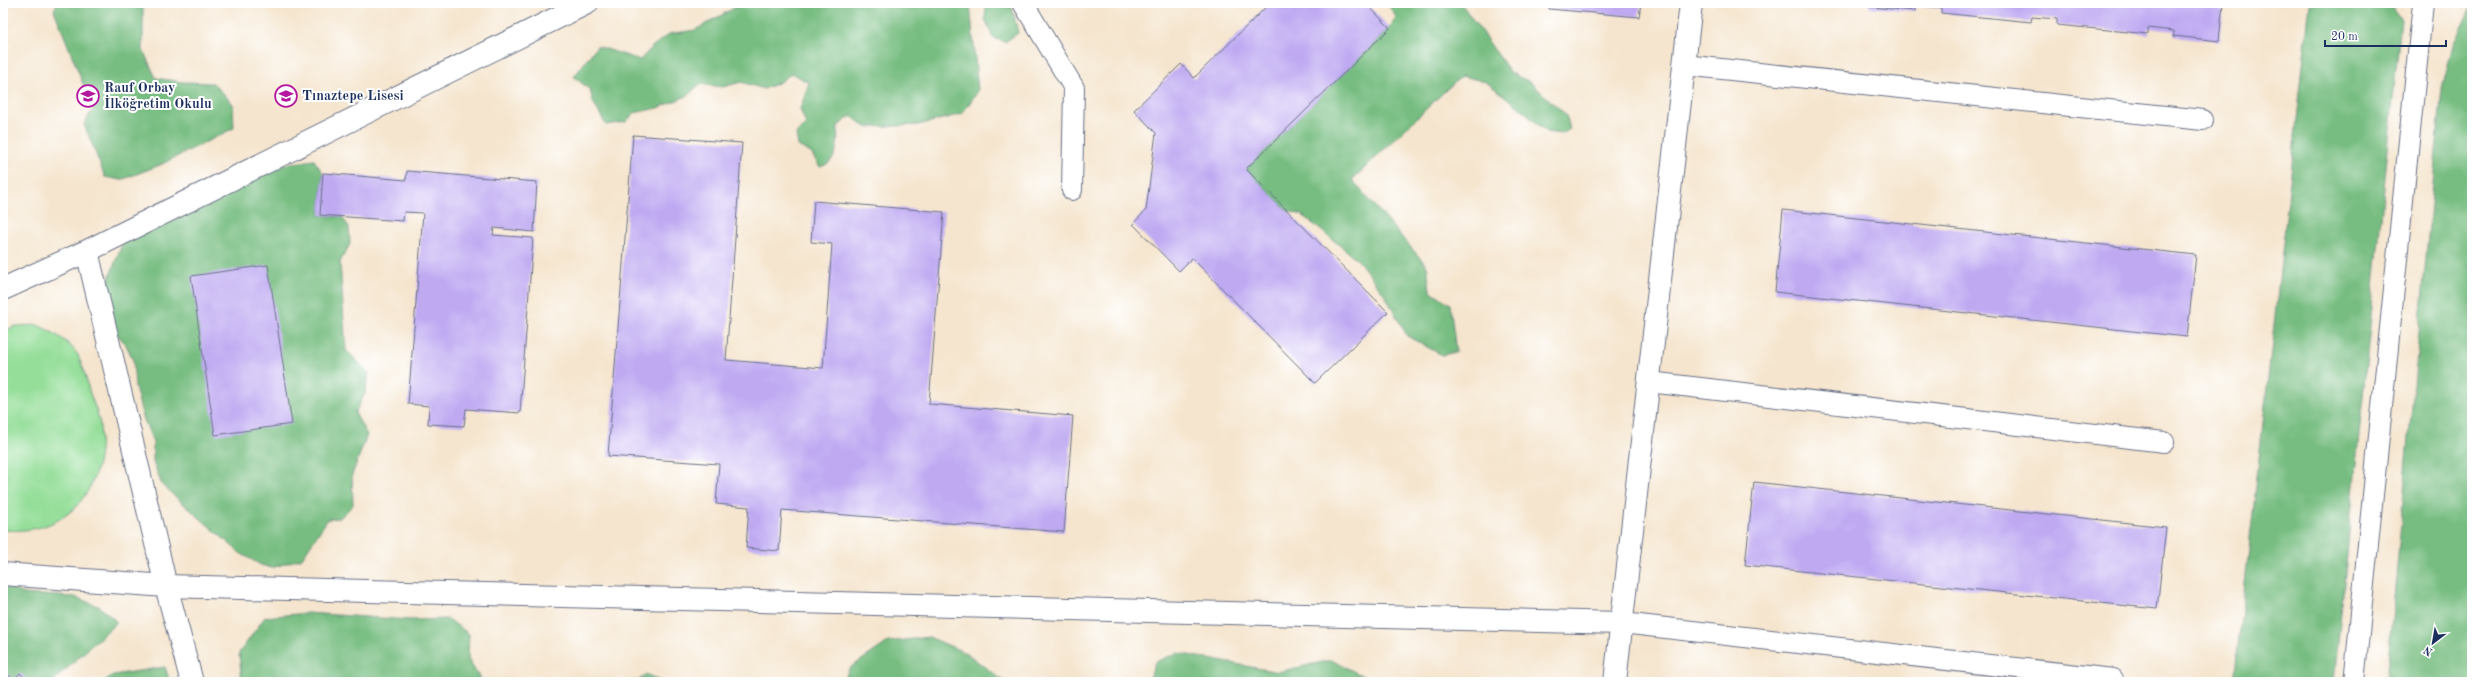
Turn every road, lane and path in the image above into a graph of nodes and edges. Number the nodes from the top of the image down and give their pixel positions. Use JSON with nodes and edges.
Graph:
{"nodes":[{"id":1,"x":587,"y":3,"type":"edge"},
{"id":2,"x":1023,"y":3,"type":"edge"},
{"id":3,"x":1691,"y":3,"type":"edge"},
{"id":4,"x":2423,"y":3,"type":"edge"},
{"id":5,"x":1684,"y":66,"type":"junction"},
{"id":6,"x":2203,"y":120,"type":"dead end"},
{"id":7,"x":1072,"y":190,"type":"dead end"},
{"id":8,"x":87,"y":251,"type":"junction"},
{"id":9,"x":3,"y":289,"type":"edge"},
{"id":10,"x":1648,"y":382,"type":"junction"},
{"id":11,"x":2164,"y":442,"type":"dead end"},
{"id":12,"x":3,"y":574,"type":"edge"},
{"id":13,"x":166,"y":586,"type":"junction"},
{"id":14,"x":1622,"y":623,"type":"junction"},
{"id":15,"x":2113,"y":679,"type":"dead end"},
{"id":16,"x":192,"y":682,"type":"edge"},
{"id":17,"x":1615,"y":682,"type":"edge"},
{"id":18,"x":2354,"y":682,"type":"edge"}],
"edges":[{"from":1,"to":8,"type":"street"},
{"from":2,"to":7,"type":"lane"},
{"from":3,"to":5,"type":"street"},
{"from":4,"to":18,"type":"lane"},
{"from":5,"to":6,"type":"lane"},
{"from":5,"to":10,"type":"street"},
{"from":8,"to":9,"type":"street"},
{"from":8,"to":13,"type":"street"},
{"from":10,"to":11,"type":"lane"},
{"from":10,"to":14,"type":"street"},
{"from":12,"to":13,"type":"street"},
{"from":13,"to":14,"type":"street"},
{"from":13,"to":16,"type":"street"},
{"from":14,"to":15,"type":"lane"},
{"from":14,"to":17,"type":"street"}]}
